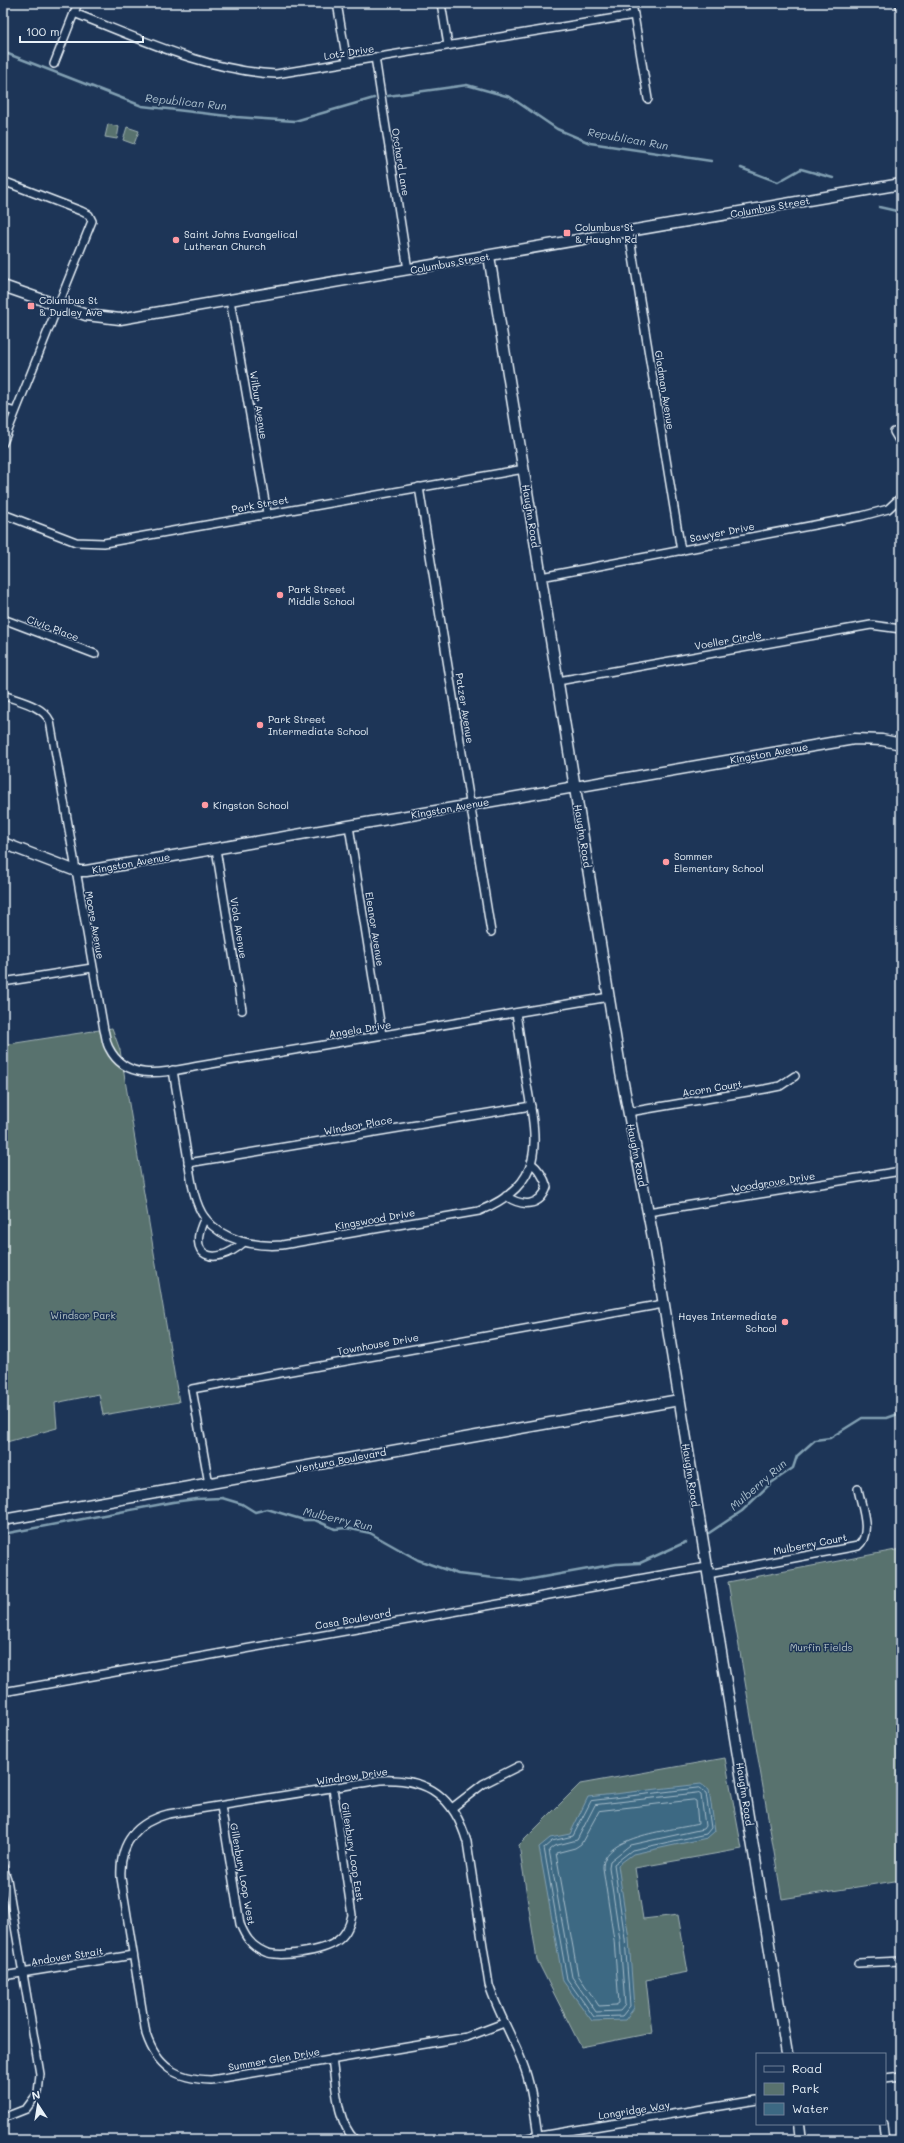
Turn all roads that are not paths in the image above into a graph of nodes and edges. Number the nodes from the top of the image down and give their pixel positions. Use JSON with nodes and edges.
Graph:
{"nodes":[{"id":1,"x":78,"y":3,"type":"edge"},
{"id":2,"x":337,"y":3,"type":"edge"},
{"id":3,"x":441,"y":3,"type":"edge"},
{"id":4,"x":632,"y":3,"type":"edge"},
{"id":5,"x":74,"y":13,"type":"junction"},
{"id":6,"x":634,"y":15,"type":"junction"},
{"id":7,"x":448,"y":45,"type":"junction"},
{"id":8,"x":375,"y":58,"type":"junction"},
{"id":9,"x":347,"y":62,"type":"junction"},
{"id":10,"x":54,"y":64,"type":"dead end"},
{"id":11,"x":648,"y":99,"type":"dead end"},
{"id":12,"x":4,"y":181,"type":"edge"},
{"id":13,"x":901,"y":184,"type":"edge"},
{"id":14,"x":3,"y":190,"type":"edge"},
{"id":15,"x":629,"y":232,"type":"junction"},
{"id":16,"x":489,"y":256,"type":"junction"},
{"id":17,"x":408,"y":270,"type":"junction"},
{"id":18,"x":3,"y":286,"type":"edge"},
{"id":19,"x":230,"y":300,"type":"junction"},
{"id":20,"x":58,"y":307,"type":"junction"},
{"id":21,"x":3,"y":408,"type":"edge"},
{"id":22,"x":15,"y":412,"type":"junction"},
{"id":23,"x":894,"y":432,"type":"dead end"},
{"id":24,"x":3,"y":443,"type":"edge"},
{"id":25,"x":901,"y":444,"type":"edge"},
{"id":26,"x":524,"y":469,"type":"junction"},
{"id":27,"x":419,"y":487,"type":"junction"},
{"id":28,"x":901,"y":497,"type":"edge"},
{"id":29,"x":267,"y":513,"type":"junction"},
{"id":30,"x":3,"y":514,"type":"edge"},
{"id":31,"x":681,"y":551,"type":"junction"},
{"id":32,"x":541,"y":577,"type":"junction"},
{"id":33,"x":3,"y":619,"type":"edge"},
{"id":34,"x":901,"y":629,"type":"edge"},
{"id":35,"x":95,"y":654,"type":"dead end"},
{"id":36,"x":558,"y":681,"type":"junction"},
{"id":37,"x":3,"y":695,"type":"edge"},
{"id":38,"x":901,"y":744,"type":"edge"},
{"id":39,"x":575,"y":787,"type":"junction"},
{"id":40,"x":471,"y":805,"type":"junction"},
{"id":41,"x":349,"y":826,"type":"junction"},
{"id":42,"x":3,"y":843,"type":"edge"},
{"id":43,"x":216,"y":849,"type":"junction"},
{"id":44,"x":76,"y":871,"type":"junction"},
{"id":45,"x":491,"y":932,"type":"dead end"},
{"id":46,"x":92,"y":968,"type":"junction"},
{"id":47,"x":3,"y":982,"type":"edge"},
{"id":48,"x":609,"y":997,"type":"junction"},
{"id":49,"x":242,"y":1010,"type":"dead end"},
{"id":50,"x":516,"y":1013,"type":"junction"},
{"id":51,"x":382,"y":1035,"type":"junction"},
{"id":52,"x":117,"y":1059,"type":"joint"},
{"id":53,"x":173,"y":1070,"type":"junction"},
{"id":54,"x":794,"y":1076,"type":"dead end"},
{"id":55,"x":531,"y":1106,"type":"junction"},
{"id":56,"x":629,"y":1112,"type":"junction"},
{"id":57,"x":188,"y":1163,"type":"junction"},
{"id":58,"x":531,"y":1163,"type":"junction"},
{"id":59,"x":901,"y":1171,"type":"edge"},
{"id":60,"x":506,"y":1196,"type":"junction"},
{"id":61,"x":648,"y":1212,"type":"junction"},
{"id":62,"x":205,"y":1218,"type":"junction"},
{"id":63,"x":243,"y":1242,"type":"junction"},
{"id":64,"x":664,"y":1304,"type":"junction"},
{"id":65,"x":679,"y":1400,"type":"junction"},
{"id":66,"x":209,"y":1484,"type":"junction"},
{"id":67,"x":858,"y":1489,"type":"dead end"},
{"id":68,"x":3,"y":1520,"type":"edge"},
{"id":69,"x":707,"y":1570,"type":"junction"},
{"id":70,"x":3,"y":1692,"type":"edge"},
{"id":71,"x":519,"y":1766,"type":"dead end"},
{"id":72,"x":333,"y":1788,"type":"junction"},
{"id":73,"x":221,"y":1806,"type":"junction"},
{"id":74,"x":452,"y":1808,"type":"junction"},
{"id":75,"x":3,"y":1867,"type":"edge"},
{"id":76,"x":295,"y":1952,"type":"joint"},
{"id":77,"x":133,"y":1955,"type":"junction"},
{"id":78,"x":901,"y":1961,"type":"edge"},
{"id":79,"x":858,"y":1963,"type":"dead end"},
{"id":80,"x":23,"y":1972,"type":"junction"},
{"id":81,"x":3,"y":1976,"type":"edge"},
{"id":82,"x":504,"y":2023,"type":"junction"},
{"id":83,"x":787,"y":2053,"type":"edge"},
{"id":84,"x":332,"y":2060,"type":"junction"},
{"id":85,"x":901,"y":2076,"type":"edge"},
{"id":86,"x":886,"y":2078,"type":"edge"},
{"id":87,"x":756,"y":2100,"type":"edge"},
{"id":88,"x":3,"y":2118,"type":"edge"},
{"id":89,"x":799,"y":2125,"type":"edge"},
{"id":90,"x":883,"y":2125,"type":"edge"},
{"id":91,"x":538,"y":2136,"type":"junction"},
{"id":92,"x":355,"y":2140,"type":"edge"},
{"id":93,"x":515,"y":2140,"type":"edge"},
{"id":94,"x":802,"y":2140,"type":"edge"},
{"id":95,"x":885,"y":2140,"type":"edge"}],
"edges":[{"from":1,"to":5,"type":"street"},
{"from":2,"to":9,"type":"street"},
{"from":3,"to":7,"type":"street"},
{"from":4,"to":6,"type":"street"},
{"from":5,"to":9,"type":"street","name":"Lotz Drive"},
{"from":5,"to":10,"type":"street"},
{"from":6,"to":7,"type":"street","name":"Lotz Drive"},
{"from":6,"to":11,"type":"street"},
{"from":7,"to":8,"type":"street","name":"Lotz Drive"},
{"from":8,"to":9,"type":"street","name":"Lotz Drive"},
{"from":8,"to":17,"type":"street","name":"Orchard Lane"},
{"from":12,"to":14,"type":"street"},
{"from":12,"to":20,"type":"street"},
{"from":13,"to":15,"type":"street","name":"Columbus Street"},
{"from":15,"to":16,"type":"street","name":"Columbus Street"},
{"from":15,"to":31,"type":"street","name":"Gladman Avenue"},
{"from":16,"to":17,"type":"street","name":"Columbus Street"},
{"from":16,"to":26,"type":"street","name":"Haughn Road"},
{"from":17,"to":19,"type":"street","name":"Columbus Street"},
{"from":18,"to":20,"type":"street","name":"Columbus Street"},
{"from":19,"to":20,"type":"street","name":"Columbus Street"},
{"from":19,"to":29,"type":"street","name":"Wilbur Avenue"},
{"from":20,"to":22,"type":"street"},
{"from":21,"to":22,"type":"street"},
{"from":22,"to":24,"type":"street"},
{"from":23,"to":25,"type":"street"},
{"from":26,"to":27,"type":"street","name":"Park Street"},
{"from":26,"to":32,"type":"street","name":"Haughn Road"},
{"from":27,"to":29,"type":"street","name":"Park Street"},
{"from":27,"to":40,"type":"street","name":"Patzer Avenue"},
{"from":28,"to":31,"type":"street","name":"Sawyer Drive"},
{"from":29,"to":30,"type":"street","name":"Park Street"},
{"from":31,"to":32,"type":"street","name":"Sawyer Drive"},
{"from":32,"to":36,"type":"street","name":"Haughn Road"},
{"from":33,"to":35,"type":"street","name":"Civic Place"},
{"from":34,"to":36,"type":"street","name":"Voeller Circle"},
{"from":36,"to":39,"type":"street","name":"Haughn Road"},
{"from":37,"to":44,"type":"street","name":"Moore Avenue"},
{"from":38,"to":39,"type":"street","name":"Kingston Avenue"},
{"from":39,"to":40,"type":"street","name":"Kingston Avenue"},
{"from":39,"to":48,"type":"street","name":"Haughn Road"},
{"from":40,"to":41,"type":"street","name":"Kingston Avenue"},
{"from":40,"to":45,"type":"street","name":"Patzer Avenue"},
{"from":41,"to":43,"type":"street","name":"Kingston Avenue"},
{"from":41,"to":51,"type":"street","name":"Eleanor Avenue"},
{"from":42,"to":44,"type":"street","name":"Kingston Avenue"},
{"from":43,"to":44,"type":"street","name":"Kingston Avenue"},
{"from":43,"to":49,"type":"street","name":"Viola Avenue"},
{"from":44,"to":46,"type":"street","name":"Moore Avenue"},
{"from":46,"to":47,"type":"street"},
{"from":46,"to":52,"type":"street","name":"Moore Avenue"},
{"from":48,"to":50,"type":"street","name":"Angela Drive"},
{"from":48,"to":56,"type":"street","name":"Haughn Road"},
{"from":50,"to":51,"type":"street","name":"Angela Drive"},
{"from":50,"to":55,"type":"street","name":"Kingswood Drive"},
{"from":51,"to":53,"type":"street","name":"Angela Drive"},
{"from":52,"to":53,"type":"street","name":"Angela Drive"},
{"from":53,"to":57,"type":"street","name":"Kingswood Drive"},
{"from":54,"to":56,"type":"street","name":"Acorn Court"},
{"from":55,"to":57,"type":"street","name":"Windsor Place"},
{"from":55,"to":58,"type":"street","name":"Kingswood Drive"},
{"from":56,"to":61,"type":"street","name":"Haughn Road"},
{"from":57,"to":62,"type":"street","name":"Kingswood Drive"},
{"from":58,"to":60,"type":"street","name":"Kingswood Drive"},
{"from":58,"to":60,"type":"street"},
{"from":59,"to":61,"type":"street","name":"Woodgrove Drive"},
{"from":60,"to":63,"type":"street","name":"Kingswood Drive"},
{"from":61,"to":64,"type":"street","name":"Haughn Road"},
{"from":62,"to":63,"type":"street","name":"Kingswood Drive"},
{"from":62,"to":63,"type":"street"},
{"from":64,"to":65,"type":"street","name":"Haughn Road"},
{"from":64,"to":66,"type":"street","name":"Townhouse Drive"},
{"from":65,"to":66,"type":"street","name":"Ventura Boulevard"},
{"from":65,"to":69,"type":"street","name":"Haughn Road"},
{"from":66,"to":68,"type":"street","name":"Ventura Boulevard"},
{"from":67,"to":69,"type":"street","name":"Mulberry Court"},
{"from":69,"to":70,"type":"street","name":"Casa Boulevard"},
{"from":69,"to":83,"type":"street","name":"Haughn Road"},
{"from":71,"to":74,"type":"street"},
{"from":72,"to":73,"type":"street","name":"Windrow Drive"},
{"from":72,"to":74,"type":"street","name":"Windrow Drive"},
{"from":72,"to":76,"type":"street","name":"Gillenbury Loop East"},
{"from":73,"to":76,"type":"street","name":"Gillenbury Loop West"},
{"from":73,"to":77,"type":"street","name":"Windrow Drive"},
{"from":74,"to":82,"type":"street","name":"Windrow Drive"},
{"from":75,"to":80,"type":"street"},
{"from":77,"to":80,"type":"street","name":"Andover Strait"},
{"from":77,"to":84,"type":"street","name":"Summer Glen Drive"},
{"from":78,"to":79,"type":"street"},
{"from":80,"to":81,"type":"street","name":"Andover Strait"},
{"from":80,"to":88,"type":"street"},
{"from":82,"to":84,"type":"street","name":"Summer Glen Drive"},
{"from":82,"to":91,"type":"street","name":"Windrow Drive"},
{"from":84,"to":92,"type":"street"},
{"from":85,"to":86,"type":"street"},
{"from":87,"to":91,"type":"street","name":"Longridge Way"},
{"from":89,"to":94,"type":"street"},
{"from":90,"to":95,"type":"street"},
{"from":91,"to":93,"type":"street","name":"Longridge Way"}]}
